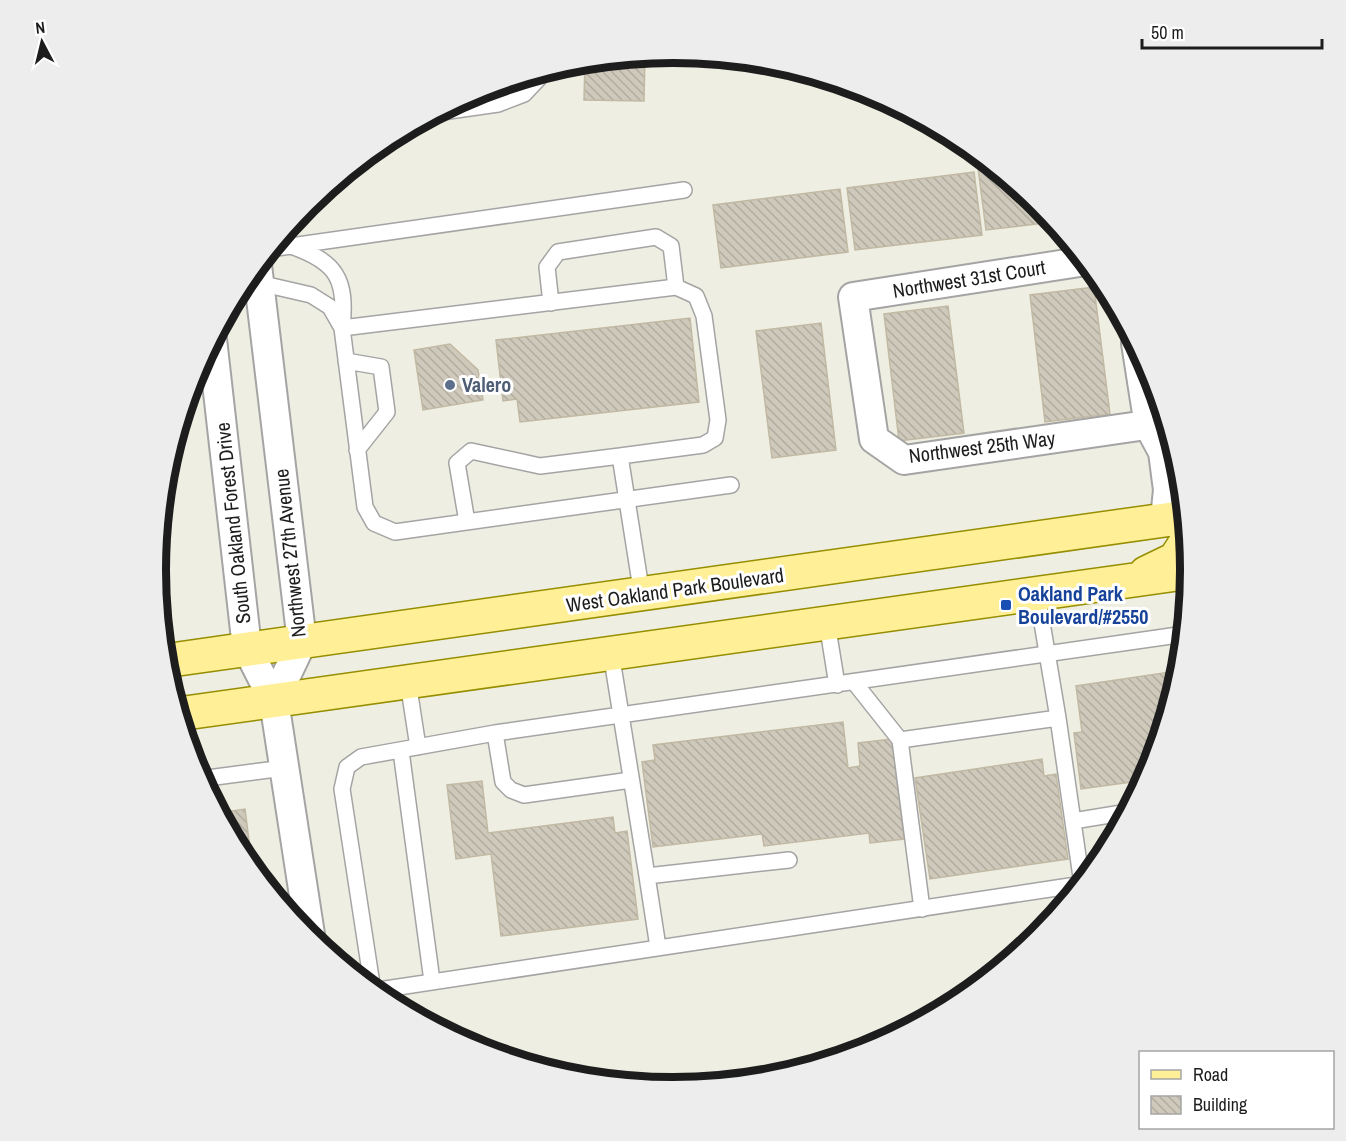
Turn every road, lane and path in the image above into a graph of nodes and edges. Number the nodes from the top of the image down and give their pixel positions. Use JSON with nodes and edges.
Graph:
{"nodes":[{"id":1,"x":535,"y":82,"type":"edge"},
{"id":2,"x":463,"y":109,"type":"edge"},
{"id":3,"x":684,"y":190,"type":"dead end"},
{"id":4,"x":291,"y":246,"type":"junction"},
{"id":5,"x":282,"y":247,"type":"edge"},
{"id":6,"x":1076,"y":262,"type":"edge"},
{"id":7,"x":258,"y":280,"type":"edge"},
{"id":8,"x":253,"y":286,"type":"edge"},
{"id":9,"x":676,"y":287,"type":"junction"},
{"id":10,"x":853,"y":297,"type":"joint"},
{"id":11,"x":551,"y":303,"type":"junction"},
{"id":12,"x":342,"y":328,"type":"junction"},
{"id":13,"x":214,"y":355,"type":"edge"},
{"id":14,"x":346,"y":361,"type":"junction"},
{"id":15,"x":1152,"y":401,"type":"edge"},
{"id":16,"x":1158,"y":424,"type":"edge"},
{"id":17,"x":357,"y":450,"type":"junction"},
{"id":18,"x":620,"y":456,"type":"junction"},
{"id":19,"x":731,"y":485,"type":"dead end"},
{"id":20,"x":627,"y":499,"type":"junction"},
{"id":21,"x":1177,"y":517,"type":"edge"},
{"id":22,"x":467,"y":522,"type":"junction"},
{"id":23,"x":1178,"y":525,"type":"edge"},
{"id":24,"x":1179,"y":534,"type":"edge"},
{"id":25,"x":1180,"y":573,"type":"edge"},
{"id":26,"x":1133,"y":579,"type":"junction"},
{"id":27,"x":1037,"y":593,"type":"junction"},
{"id":28,"x":642,"y":595,"type":"junction"},
{"id":29,"x":827,"y":624,"type":"junction"},
{"id":30,"x":1176,"y":635,"type":"edge"},
{"id":31,"x":302,"y":642,"type":"junction"},
{"id":32,"x":247,"y":648,"type":"junction"},
{"id":33,"x":611,"y":653,"type":"junction"},
{"id":34,"x":1048,"y":654,"type":"junction"},
{"id":35,"x":173,"y":660,"type":"edge"},
{"id":36,"x":408,"y":682,"type":"junction"},
{"id":37,"x":854,"y":682,"type":"junction"},
{"id":38,"x":837,"y":685,"type":"junction"},
{"id":39,"x":274,"y":701,"type":"junction"},
{"id":40,"x":186,"y":713,"type":"edge"},
{"id":41,"x":622,"y":716,"type":"junction"},
{"id":42,"x":1058,"y":718,"type":"junction"},
{"id":43,"x":495,"y":733,"type":"junction"},
{"id":44,"x":900,"y":740,"type":"junction"},
{"id":45,"x":418,"y":747,"type":"junction"},
{"id":46,"x":401,"y":751,"type":"junction"},
{"id":47,"x":284,"y":768,"type":"junction"},
{"id":48,"x":210,"y":778,"type":"edge"},
{"id":49,"x":631,"y":780,"type":"junction"},
{"id":50,"x":1118,"y":814,"type":"edge"},
{"id":51,"x":1073,"y":821,"type":"junction"},
{"id":52,"x":789,"y":860,"type":"dead end"},
{"id":53,"x":1081,"y":872,"type":"edge"},
{"id":54,"x":647,"y":876,"type":"junction"},
{"id":55,"x":1070,"y":886,"type":"edge"},
{"id":56,"x":922,"y":909,"type":"junction"},
{"id":57,"x":308,"y":923,"type":"edge"},
{"id":58,"x":658,"y":947,"type":"junction"},
{"id":59,"x":371,"y":978,"type":"edge"},
{"id":60,"x":432,"y":981,"type":"junction"},
{"id":61,"x":386,"y":989,"type":"edge"}],
"edges":[{"from":1,"to":2,"type":"lane"},
{"from":3,"to":4,"type":"lane"},
{"from":4,"to":5,"type":"lane"},
{"from":4,"to":12,"type":"lane"},
{"from":6,"to":10,"type":"street","name":"Northwest 31st Court"},
{"from":7,"to":12,"type":"lane"},
{"from":8,"to":31,"type":"street","name":"Northwest 27th Avenue"},
{"from":9,"to":11,"type":"lane"},
{"from":9,"to":11,"type":"lane"},
{"from":9,"to":18,"type":"lane"},
{"from":10,"to":16,"type":"street","name":"Northwest 25th Way"},
{"from":11,"to":12,"type":"lane"},
{"from":12,"to":14,"type":"lane"},
{"from":13,"to":32,"type":"street","name":"South Oakland Forest Drive"},
{"from":14,"to":17,"type":"lane"},
{"from":14,"to":17,"type":"lane"},
{"from":15,"to":16,"type":"street"},
{"from":16,"to":21,"type":"street"},
{"from":17,"to":22,"type":"lane"},
{"from":18,"to":20,"type":"lane"},
{"from":18,"to":22,"type":"lane"},
{"from":19,"to":20,"type":"lane"},
{"from":20,"to":22,"type":"lane"},
{"from":20,"to":28,"type":"lane"},
{"from":23,"to":28,"type":"main road","name":"West Oakland Park Boulevard"},
{"from":24,"to":26,"type":"main road"},
{"from":25,"to":26,"type":"main road"},
{"from":26,"to":27,"type":"main road"},
{"from":27,"to":29,"type":"main road"},
{"from":27,"to":34,"type":"lane"},
{"from":28,"to":31,"type":"main road","name":"West Oakland Park Boulevard"},
{"from":29,"to":33,"type":"main road"},
{"from":29,"to":38,"type":"lane"},
{"from":30,"to":34,"type":"lane"},
{"from":31,"to":32,"type":"main road","name":"West Oakland Park Boulevard"},
{"from":31,"to":39,"type":"street","name":"Northwest 27th Avenue"},
{"from":32,"to":35,"type":"main road","name":"West Oakland Park Boulevard"},
{"from":32,"to":39,"type":"street","name":"South Oakland Forest Drive"},
{"from":33,"to":36,"type":"main road"},
{"from":33,"to":41,"type":"lane"},
{"from":34,"to":37,"type":"lane"},
{"from":34,"to":42,"type":"lane"},
{"from":36,"to":39,"type":"main road"},
{"from":36,"to":45,"type":"lane"},
{"from":37,"to":38,"type":"lane"},
{"from":37,"to":44,"type":"lane"},
{"from":38,"to":41,"type":"lane"},
{"from":39,"to":40,"type":"main road"},
{"from":39,"to":47,"type":"street"},
{"from":41,"to":43,"type":"lane"},
{"from":41,"to":49,"type":"lane"},
{"from":42,"to":44,"type":"lane"},
{"from":42,"to":51,"type":"lane"},
{"from":43,"to":45,"type":"lane"},
{"from":43,"to":49,"type":"lane"},
{"from":44,"to":56,"type":"lane"},
{"from":45,"to":46,"type":"lane"},
{"from":46,"to":59,"type":"lane"},
{"from":46,"to":60,"type":"lane"},
{"from":47,"to":48,"type":"lane"},
{"from":47,"to":57,"type":"street"},
{"from":49,"to":54,"type":"lane"},
{"from":50,"to":51,"type":"lane"},
{"from":51,"to":53,"type":"lane"},
{"from":52,"to":54,"type":"lane"},
{"from":54,"to":58,"type":"lane"},
{"from":55,"to":56,"type":"lane"},
{"from":56,"to":58,"type":"lane"},
{"from":58,"to":60,"type":"lane"},
{"from":60,"to":61,"type":"lane"}]}
